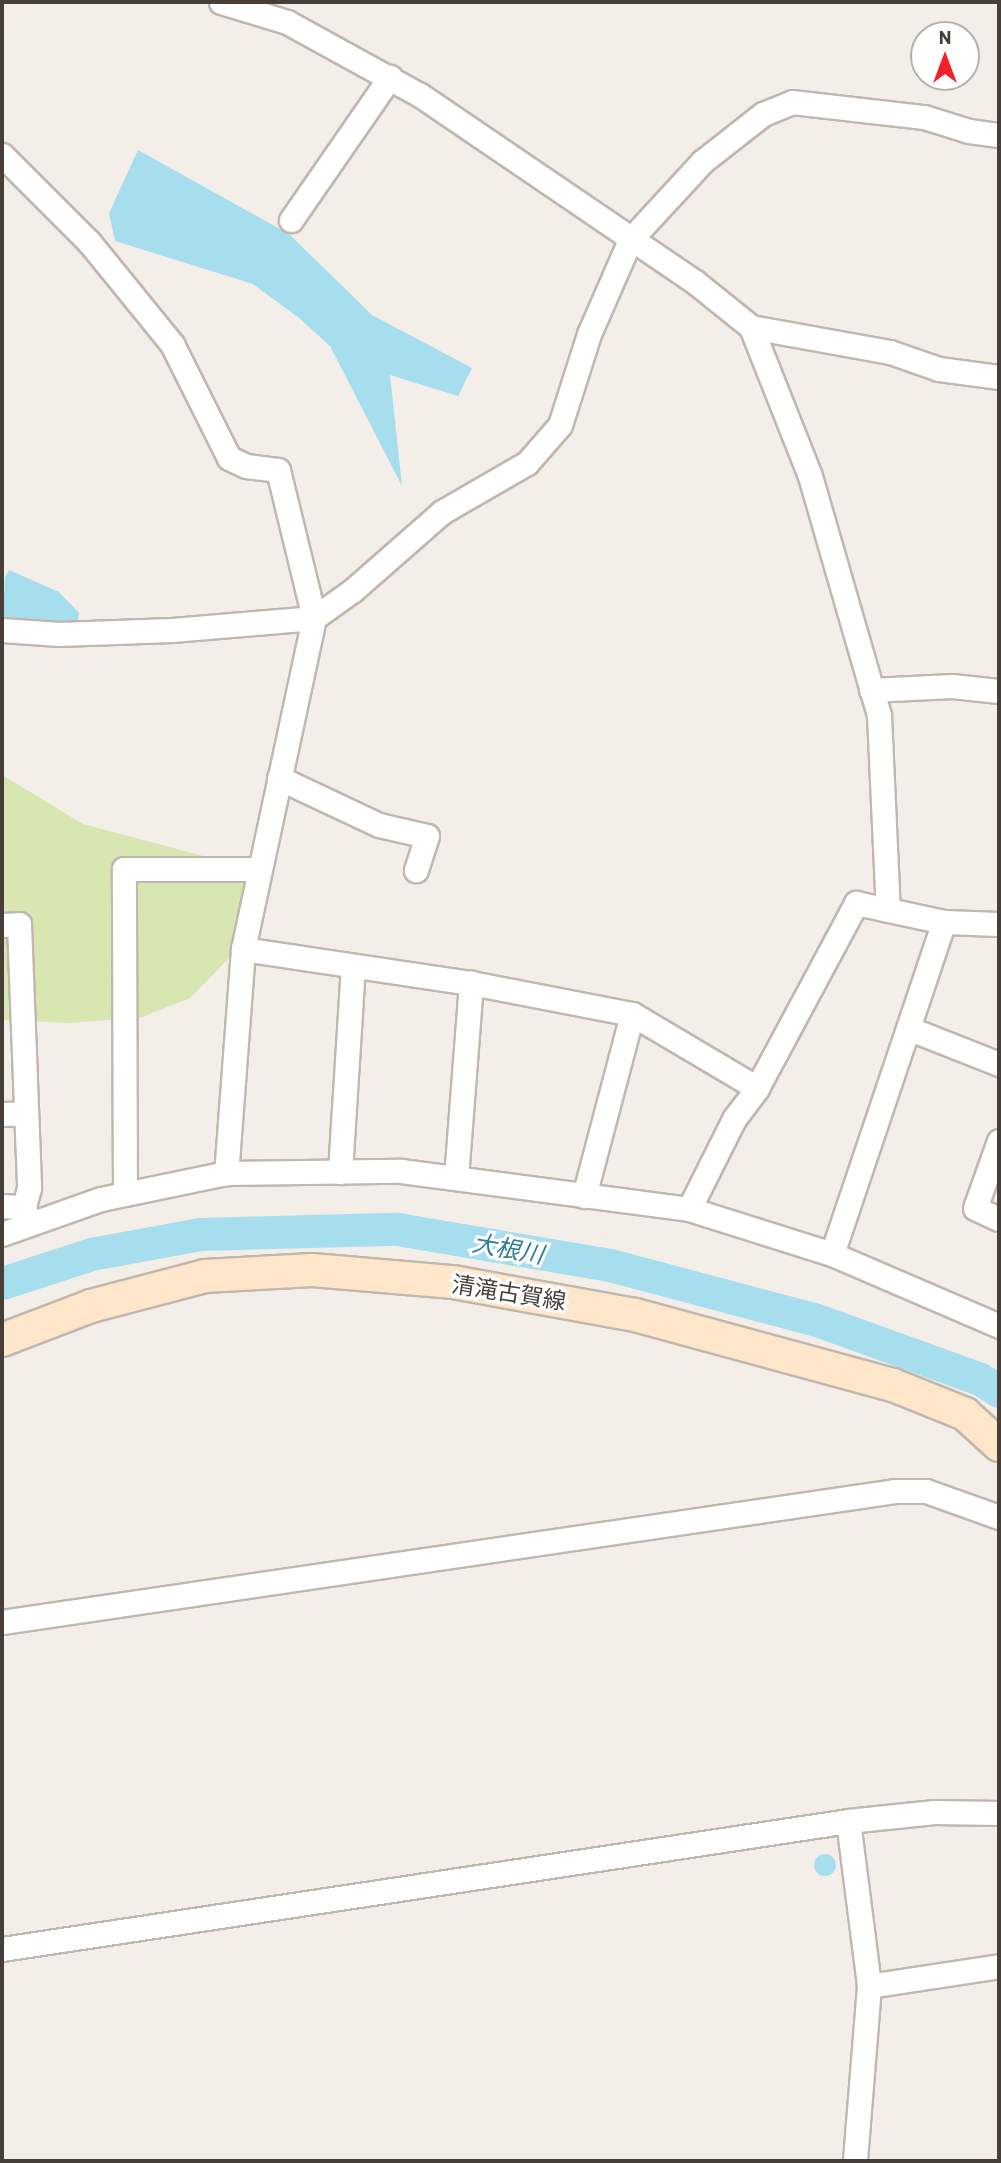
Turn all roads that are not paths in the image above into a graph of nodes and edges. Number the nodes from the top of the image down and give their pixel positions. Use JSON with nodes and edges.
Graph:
{"nodes":[{"id":1,"x":221,"y":2,"type":"edge"},
{"id":2,"x":390,"y":77,"type":"junction"},
{"id":3,"x":999,"y":135,"type":"edge"},
{"id":4,"x":2,"y":155,"type":"edge"},
{"id":5,"x":291,"y":220,"type":"dead end"},
{"id":6,"x":630,"y":240,"type":"junction"},
{"id":7,"x":751,"y":327,"type":"junction"},
{"id":8,"x":999,"y":377,"type":"edge"},
{"id":9,"x":314,"y":618,"type":"junction"},
{"id":10,"x":2,"y":630,"type":"edge"},
{"id":11,"x":871,"y":690,"type":"junction"},
{"id":12,"x":999,"y":691,"type":"edge"},
{"id":13,"x":279,"y":778,"type":"junction"},
{"id":14,"x":258,"y":869,"type":"junction"},
{"id":15,"x":416,"y":870,"type":"dead end"},
{"id":16,"x":888,"y":910,"type":"junction"},
{"id":17,"x":944,"y":922,"type":"junction"},
{"id":18,"x":999,"y":924,"type":"edge"},
{"id":19,"x":2,"y":925,"type":"edge"},
{"id":20,"x":243,"y":949,"type":"junction"},
{"id":21,"x":353,"y":966,"type":"junction"},
{"id":22,"x":471,"y":983,"type":"junction"},
{"id":23,"x":632,"y":1014,"type":"junction"},
{"id":24,"x":909,"y":1029,"type":"junction"},
{"id":25,"x":999,"y":1063,"type":"edge"},
{"id":26,"x":757,"y":1088,"type":"junction"},
{"id":27,"x":26,"y":1113,"type":"junction"},
{"id":28,"x":2,"y":1114,"type":"edge"},
{"id":29,"x":999,"y":1141,"type":"edge"},
{"id":30,"x":340,"y":1172,"type":"junction"},
{"id":31,"x":226,"y":1173,"type":"junction"},
{"id":32,"x":456,"y":1178,"type":"junction"},
{"id":33,"x":125,"y":1194,"type":"junction"},
{"id":34,"x":584,"y":1196,"type":"junction"},
{"id":35,"x":690,"y":1209,"type":"junction"},
{"id":36,"x":18,"y":1212,"type":"edge"},
{"id":37,"x":999,"y":1219,"type":"edge"},
{"id":38,"x":2,"y":1234,"type":"edge"},
{"id":39,"x":832,"y":1254,"type":"junction"},
{"id":40,"x":999,"y":1326,"type":"edge"},
{"id":41,"x":2,"y":1340,"type":"edge"},
{"id":42,"x":999,"y":1445,"type":"edge"},
{"id":43,"x":999,"y":1517,"type":"edge"},
{"id":44,"x":2,"y":1622,"type":"edge"},
{"id":45,"x":999,"y":1813,"type":"edge"},
{"id":46,"x":848,"y":1821,"type":"junction"},
{"id":47,"x":2,"y":1949,"type":"edge"},
{"id":48,"x":999,"y":1966,"type":"edge"},
{"id":49,"x":869,"y":1986,"type":"junction"},
{"id":50,"x":855,"y":2161,"type":"edge"}],
"edges":[{"from":1,"to":2,"type":"street"},
{"from":2,"to":5,"type":"street"},
{"from":2,"to":6,"type":"street"},
{"from":3,"to":6,"type":"street"},
{"from":4,"to":9,"type":"street"},
{"from":6,"to":7,"type":"street"},
{"from":6,"to":9,"type":"street"},
{"from":7,"to":8,"type":"street"},
{"from":7,"to":11,"type":"street"},
{"from":9,"to":10,"type":"street"},
{"from":9,"to":13,"type":"street"},
{"from":11,"to":12,"type":"street"},
{"from":11,"to":16,"type":"street"},
{"from":13,"to":14,"type":"street"},
{"from":13,"to":15,"type":"street"},
{"from":14,"to":20,"type":"street"},
{"from":14,"to":33,"type":"street"},
{"from":16,"to":17,"type":"street"},
{"from":16,"to":26,"type":"street"},
{"from":17,"to":18,"type":"street"},
{"from":17,"to":24,"type":"street"},
{"from":19,"to":27,"type":"street"},
{"from":20,"to":21,"type":"street"},
{"from":20,"to":31,"type":"street"},
{"from":21,"to":22,"type":"street"},
{"from":21,"to":30,"type":"street"},
{"from":22,"to":23,"type":"street"},
{"from":22,"to":32,"type":"street"},
{"from":23,"to":26,"type":"street"},
{"from":23,"to":34,"type":"street"},
{"from":24,"to":25,"type":"street"},
{"from":24,"to":39,"type":"street"},
{"from":26,"to":35,"type":"street"},
{"from":27,"to":28,"type":"street"},
{"from":27,"to":36,"type":"street"},
{"from":29,"to":37,"type":"street"},
{"from":30,"to":31,"type":"street"},
{"from":30,"to":32,"type":"street"},
{"from":31,"to":33,"type":"street"},
{"from":32,"to":34,"type":"street"},
{"from":33,"to":36,"type":"street"},
{"from":34,"to":35,"type":"street"},
{"from":35,"to":39,"type":"street"},
{"from":36,"to":38,"type":"street"},
{"from":39,"to":40,"type":"street"},
{"from":41,"to":42,"type":"main road","name":"清滝古賀線"},
{"from":43,"to":44,"type":"street"},
{"from":45,"to":46,"type":"street"},
{"from":46,"to":47,"type":"street"},
{"from":46,"to":49,"type":"street"},
{"from":48,"to":49,"type":"street"},
{"from":49,"to":50,"type":"street"}]}
